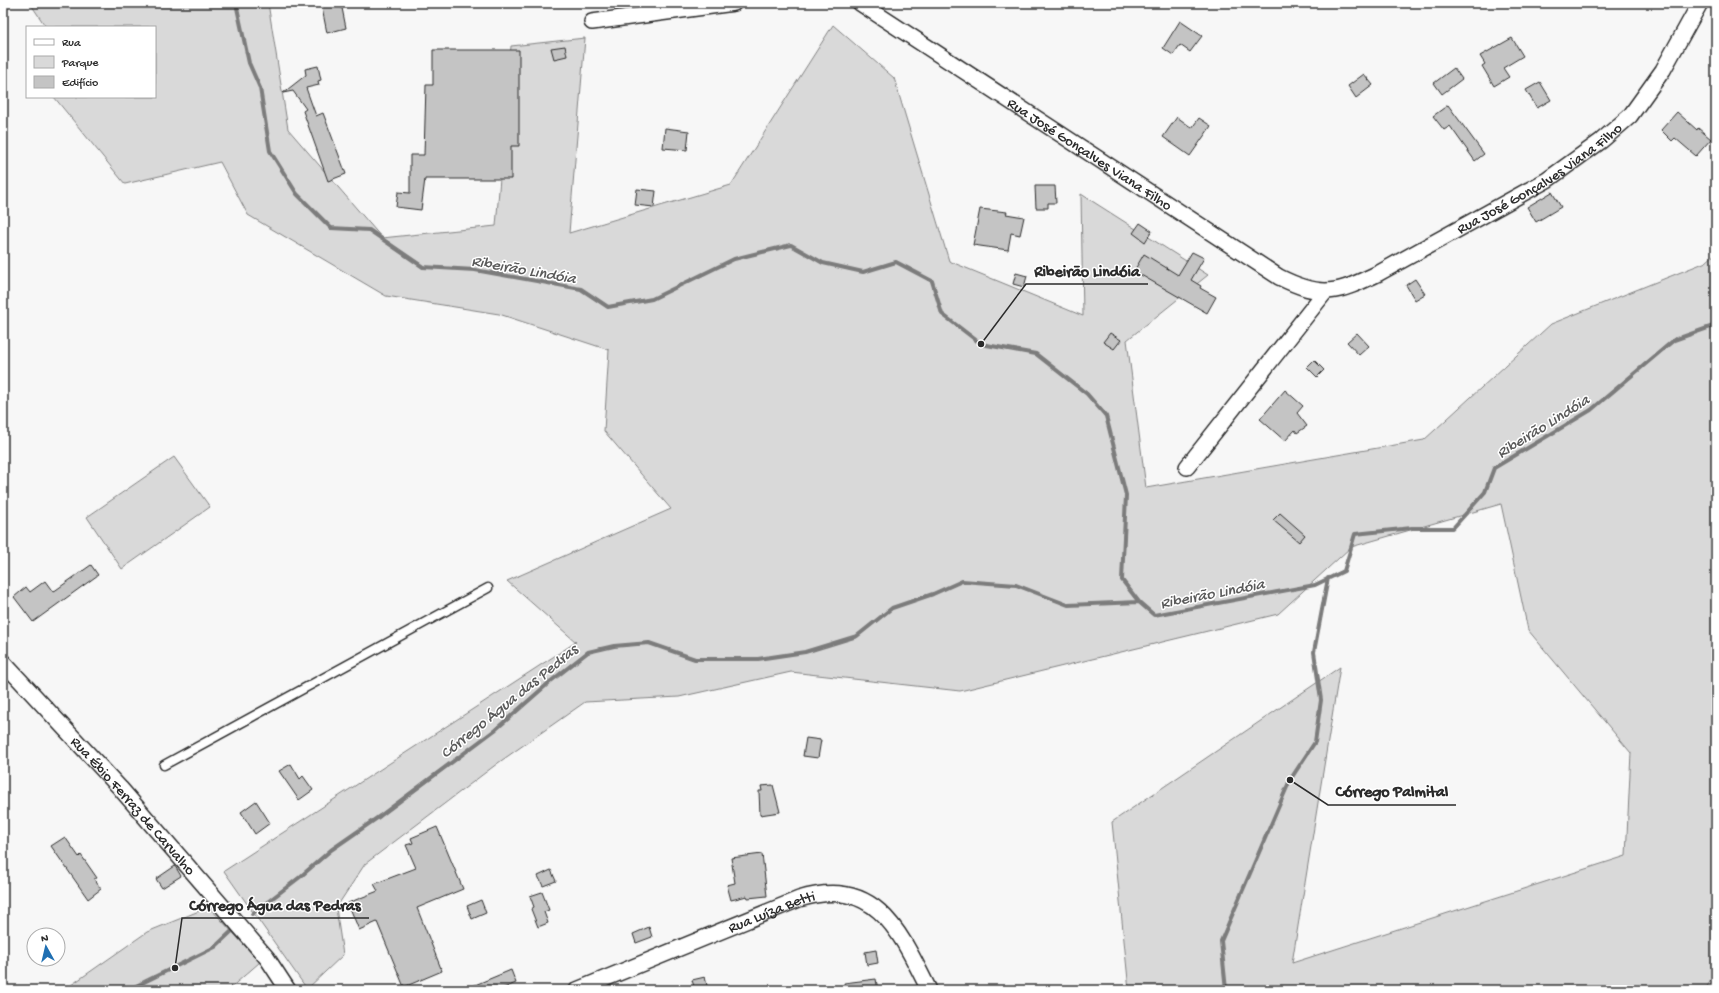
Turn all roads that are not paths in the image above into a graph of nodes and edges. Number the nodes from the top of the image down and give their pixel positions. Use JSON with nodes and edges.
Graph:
{"nodes":[{"id":1,"x":734,"y":3,"type":"edge"},
{"id":2,"x":860,"y":3,"type":"edge"},
{"id":3,"x":1700,"y":3,"type":"edge"},
{"id":4,"x":592,"y":22,"type":"dead end"},
{"id":5,"x":1326,"y":292,"type":"junction"},
{"id":6,"x":1187,"y":467,"type":"dead end"},
{"id":7,"x":488,"y":588,"type":"dead end"},
{"id":8,"x":3,"y":662,"type":"edge"},
{"id":9,"x":164,"y":765,"type":"dead end"},
{"id":10,"x":288,"y":990,"type":"edge"},
{"id":11,"x":577,"y":990,"type":"edge"},
{"id":12,"x":930,"y":990,"type":"edge"}],
"edges":[{"from":1,"to":4,"type":"street"},
{"from":2,"to":5,"type":"street","name":"Rua José Gonçalves Viana Filho"},
{"from":3,"to":5,"type":"street","name":"Rua José Gonçalves Viana Filho"},
{"from":5,"to":6,"type":"street"},
{"from":7,"to":9,"type":"lane"},
{"from":8,"to":10,"type":"street","name":"Rua Ébio Ferraz de Carvalho"},
{"from":11,"to":12,"type":"street","name":"Rua Luíza Betti"}]}
